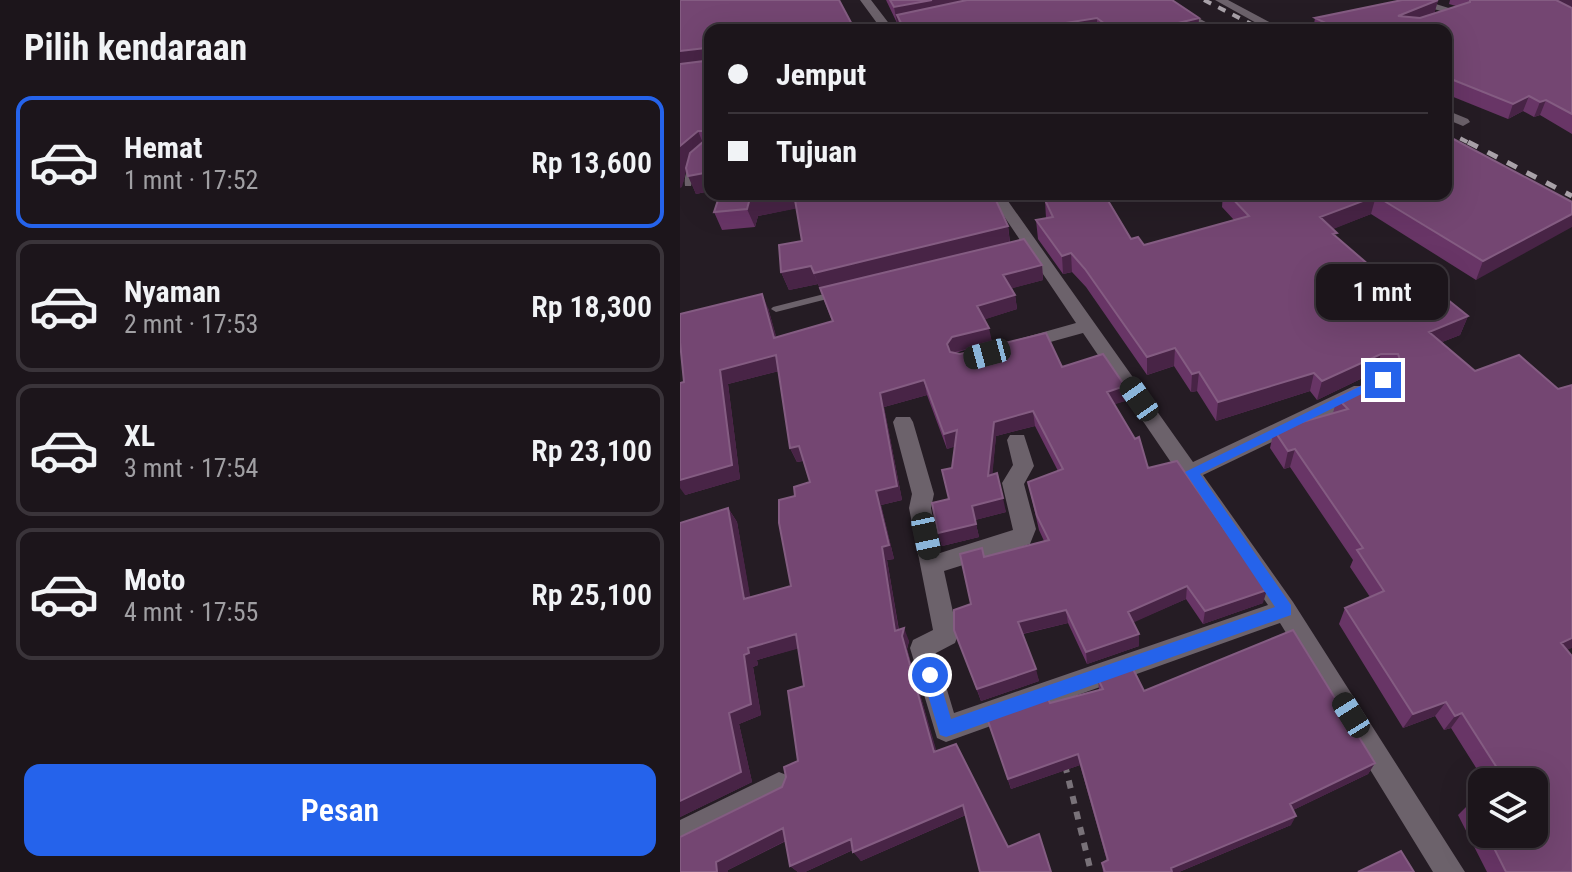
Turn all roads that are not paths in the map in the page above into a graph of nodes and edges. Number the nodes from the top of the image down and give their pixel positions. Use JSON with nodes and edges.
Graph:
{"nodes":[{"id":1,"x":865,"y":0,"type":"edge"},
{"id":2,"x":1162,"y":0,"type":"edge"},
{"id":3,"x":1220,"y":0,"type":"edge"},
{"id":4,"x":1401,"y":3,"type":"edge"},
{"id":5,"x":1431,"y":22,"type":"edge"},
{"id":6,"x":883,"y":24,"type":"edge"},
{"id":7,"x":1206,"y":24,"type":"edge"},
{"id":8,"x":1266,"y":24,"type":"edge"},
{"id":9,"x":1452,"y":117,"type":"edge"},
{"id":10,"x":1463,"y":122,"type":"dead end"},
{"id":11,"x":704,"y":157,"type":"edge"},
{"id":12,"x":688,"y":184,"type":"edge"},
{"id":13,"x":999,"y":200,"type":"edge"},
{"id":14,"x":851,"y":291,"type":"edge"},
{"id":15,"x":776,"y":309,"type":"dead end"},
{"id":16,"x":1087,"y":326,"type":"junction"},
{"id":17,"x":1003,"y":349,"type":"edge"},
{"id":18,"x":1383,"y":380,"type":"edge"},
{"id":19,"x":903,"y":422,"type":"dead end"},
{"id":20,"x":1017,"y":440,"type":"dead end"},
{"id":21,"x":1191,"y":472,"type":"junction"},
{"id":22,"x":932,"y":565,"type":"junction"},
{"id":23,"x":1285,"y":610,"type":"junction"},
{"id":24,"x":779,"y":786,"type":"edge"},
{"id":25,"x":680,"y":835,"type":"edge"},
{"id":26,"x":1450,"y":872,"type":"edge"}],
"edges":[{"from":1,"to":6,"type":"street"},
{"from":2,"to":7,"type":"lane"},
{"from":3,"to":8,"type":"street"},
{"from":4,"to":5,"type":"street"},
{"from":9,"to":10,"type":"street"},
{"from":11,"to":12,"type":"lane"},
{"from":13,"to":16,"type":"street"},
{"from":14,"to":15,"type":"lane"},
{"from":16,"to":17,"type":"street"},
{"from":16,"to":21,"type":"street"},
{"from":18,"to":21,"type":"street"},
{"from":19,"to":22,"type":"street"},
{"from":20,"to":22,"type":"street"},
{"from":21,"to":23,"type":"street"},
{"from":22,"to":23,"type":"street"},
{"from":23,"to":26,"type":"street"},
{"from":24,"to":25,"type":"street"}]}
